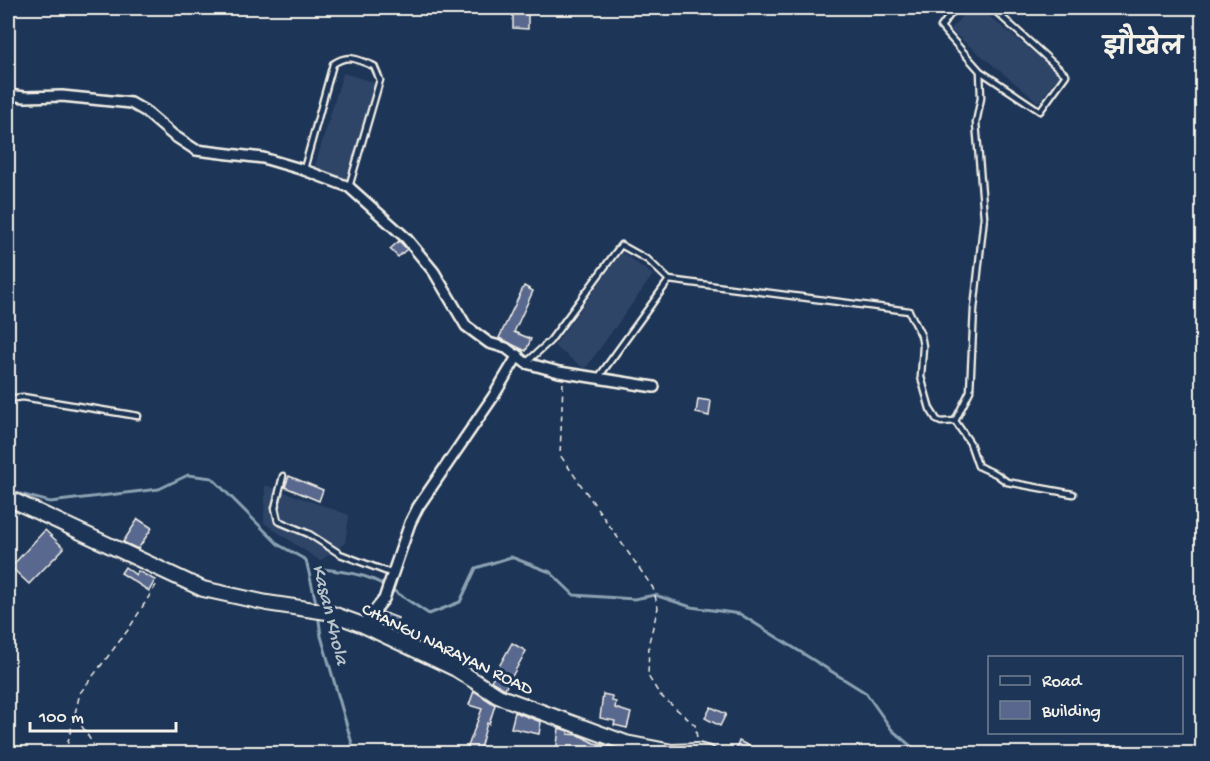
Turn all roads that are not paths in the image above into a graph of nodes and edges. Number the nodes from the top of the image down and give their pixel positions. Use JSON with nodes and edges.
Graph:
{"nodes":[{"id":1,"x":955,"y":8,"type":"edge"},
{"id":2,"x":992,"y":8,"type":"edge"},
{"id":3,"x":980,"y":71,"type":"junction"},
{"id":4,"x":8,"y":95,"type":"edge"},
{"id":5,"x":304,"y":170,"type":"junction"},
{"id":6,"x":349,"y":187,"type":"junction"},
{"id":7,"x":669,"y":280,"type":"junction"},
{"id":8,"x":518,"y":356,"type":"junction"},
{"id":9,"x":526,"y":363,"type":"junction"},
{"id":10,"x":598,"y":378,"type":"junction"},
{"id":11,"x":654,"y":387,"type":"dead end"},
{"id":12,"x":8,"y":399,"type":"edge"},
{"id":13,"x":138,"y":416,"type":"dead end"},
{"id":14,"x":955,"y":421,"type":"junction"},
{"id":15,"x":283,"y":476,"type":"dead end"},
{"id":16,"x":1073,"y":494,"type":"dead end"},
{"id":17,"x":8,"y":498,"type":"edge"},
{"id":18,"x":393,"y":574,"type":"junction"},
{"id":19,"x":363,"y":625,"type":"junction"},
{"id":20,"x":703,"y":752,"type":"edge"}],
"edges":[{"from":1,"to":3,"type":"lane"},
{"from":2,"to":3,"type":"lane"},
{"from":3,"to":14,"type":"lane"},
{"from":4,"to":5,"type":"street"},
{"from":5,"to":6,"type":"street"},
{"from":5,"to":6,"type":"lane"},
{"from":6,"to":8,"type":"street"},
{"from":7,"to":9,"type":"lane"},
{"from":7,"to":10,"type":"lane"},
{"from":7,"to":14,"type":"lane"},
{"from":8,"to":9,"type":"street"},
{"from":8,"to":18,"type":"street"},
{"from":9,"to":10,"type":"street"},
{"from":10,"to":11,"type":"street"},
{"from":12,"to":13,"type":"lane"},
{"from":14,"to":16,"type":"lane"},
{"from":15,"to":18,"type":"lane"},
{"from":17,"to":19,"type":"main road","name":"CHANGU NARAYAN ROAD"},
{"from":18,"to":19,"type":"street"},
{"from":19,"to":20,"type":"main road","name":"CHANGU NARAYAN ROAD"}]}
